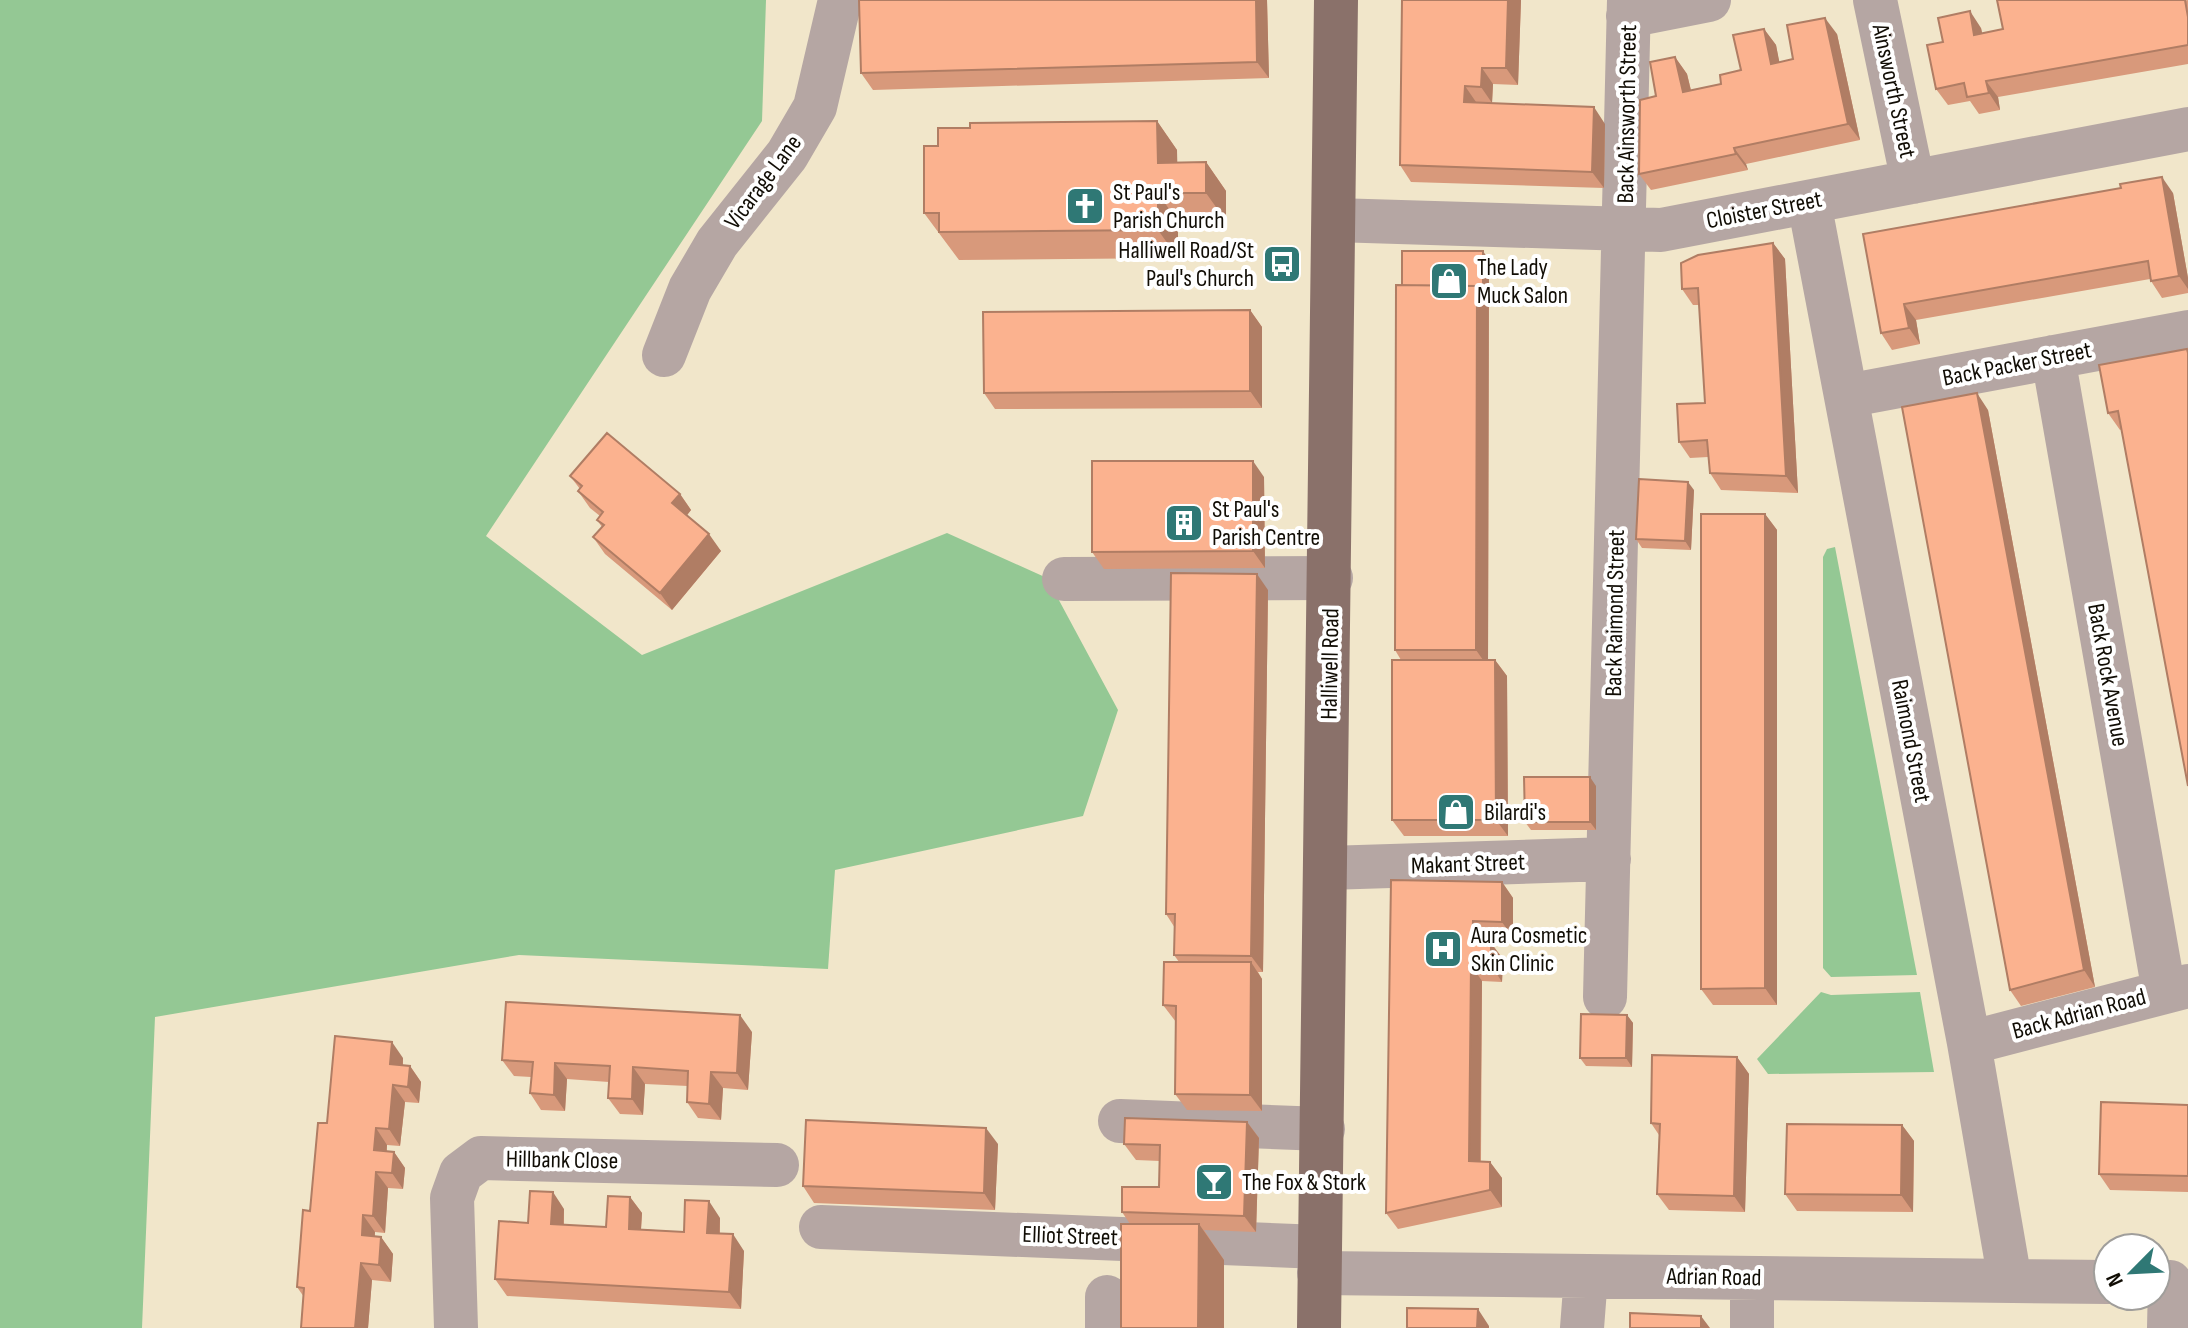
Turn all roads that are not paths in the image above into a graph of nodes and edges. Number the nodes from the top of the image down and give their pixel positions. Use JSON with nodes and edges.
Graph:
{"nodes":[{"id":1,"x":840,"y":0,"type":"edge"},
{"id":2,"x":1336,"y":0,"type":"edge"},
{"id":3,"x":1709,"y":0,"type":"edge"},
{"id":4,"x":1875,"y":0,"type":"edge"},
{"id":5,"x":1629,"y":8,"type":"edge"},
{"id":6,"x":2188,"y":129,"type":"edge"},
{"id":7,"x":1913,"y":182,"type":"junction"},
{"id":8,"x":1809,"y":202,"type":"junction"},
{"id":9,"x":1334,"y":220,"type":"junction"},
{"id":10,"x":1625,"y":229,"type":"junction"},
{"id":11,"x":2188,"y":332,"type":"edge"},
{"id":12,"x":664,"y":355,"type":"dead end"},
{"id":13,"x":2053,"y":357,"type":"junction"},
{"id":14,"x":1846,"y":396,"type":"junction"},
{"id":15,"x":1331,"y":578,"type":"junction"},
{"id":16,"x":1064,"y":579,"type":"dead end"},
{"id":17,"x":1609,"y":859,"type":"junction"},
{"id":18,"x":1327,"y":868,"type":"junction"},
{"id":19,"x":2176,"y":989,"type":"edge"},
{"id":20,"x":1605,"y":997,"type":"dead end"},
{"id":21,"x":1969,"y":1043,"type":"junction"},
{"id":22,"x":1120,"y":1121,"type":"dead end"},
{"id":23,"x":1323,"y":1129,"type":"junction"},
{"id":24,"x":777,"y":1165,"type":"dead end"},
{"id":25,"x":821,"y":1227,"type":"dead end"},
{"id":26,"x":1319,"y":1260,"type":"junction"},
{"id":27,"x":1586,"y":1276,"type":"junction"},
{"id":28,"x":1752,"y":1278,"type":"junction"},
{"id":29,"x":2010,"y":1281,"type":"junction"},
{"id":30,"x":2092,"y":1282,"type":"edge"},
{"id":31,"x":456,"y":1328,"type":"edge"},
{"id":32,"x":1319,"y":1328,"type":"edge"},
{"id":33,"x":1582,"y":1328,"type":"edge"},
{"id":34,"x":1752,"y":1328,"type":"edge"}],
"edges":[{"from":1,"to":12,"type":"street","name":"Vicarage Lane"},
{"from":2,"to":9,"type":"main road","name":"Halliwell Road"},
{"from":3,"to":5,"type":"street"},
{"from":4,"to":7,"type":"street","name":"Ainsworth Street"},
{"from":5,"to":10,"type":"street","name":"Back Ainsworth Street"},
{"from":6,"to":7,"type":"street","name":"Cloister Street"},
{"from":7,"to":8,"type":"street","name":"Cloister Street"},
{"from":8,"to":10,"type":"street","name":"Cloister Street"},
{"from":8,"to":14,"type":"street","name":"Raimond Street"},
{"from":9,"to":10,"type":"street","name":"Cloister Street"},
{"from":9,"to":15,"type":"main road","name":"Halliwell Road"},
{"from":10,"to":17,"type":"street","name":"Back Raimond Street"},
{"from":11,"to":13,"type":"street","name":"Back Packer Street"},
{"from":13,"to":14,"type":"street","name":"Back Packer Street"},
{"from":13,"to":19,"type":"street","name":"Back Rock Avenue"},
{"from":14,"to":21,"type":"street","name":"Raimond Street"},
{"from":15,"to":16,"type":"street"},
{"from":15,"to":18,"type":"main road","name":"Halliwell Road"},
{"from":17,"to":18,"type":"street","name":"Makant Street"},
{"from":17,"to":20,"type":"street","name":"Back Raimond Street"},
{"from":18,"to":23,"type":"main road","name":"Halliwell Road"},
{"from":19,"to":21,"type":"street","name":"Back Adrian Road"},
{"from":21,"to":29,"type":"street","name":"Raimond Street"},
{"from":22,"to":23,"type":"street"},
{"from":23,"to":26,"type":"main road","name":"Halliwell Road"},
{"from":24,"to":31,"type":"street","name":"Hillbank Close"},
{"from":25,"to":26,"type":"street","name":"Elliot Street"},
{"from":26,"to":27,"type":"street","name":"Adrian Road"},
{"from":26,"to":32,"type":"main road","name":"Halliwell Road"},
{"from":27,"to":28,"type":"street","name":"Adrian Road"},
{"from":27,"to":33,"type":"street"},
{"from":28,"to":29,"type":"street","name":"Adrian Road"},
{"from":28,"to":34,"type":"street"},
{"from":29,"to":30,"type":"street","name":"Adrian Road"}]}
